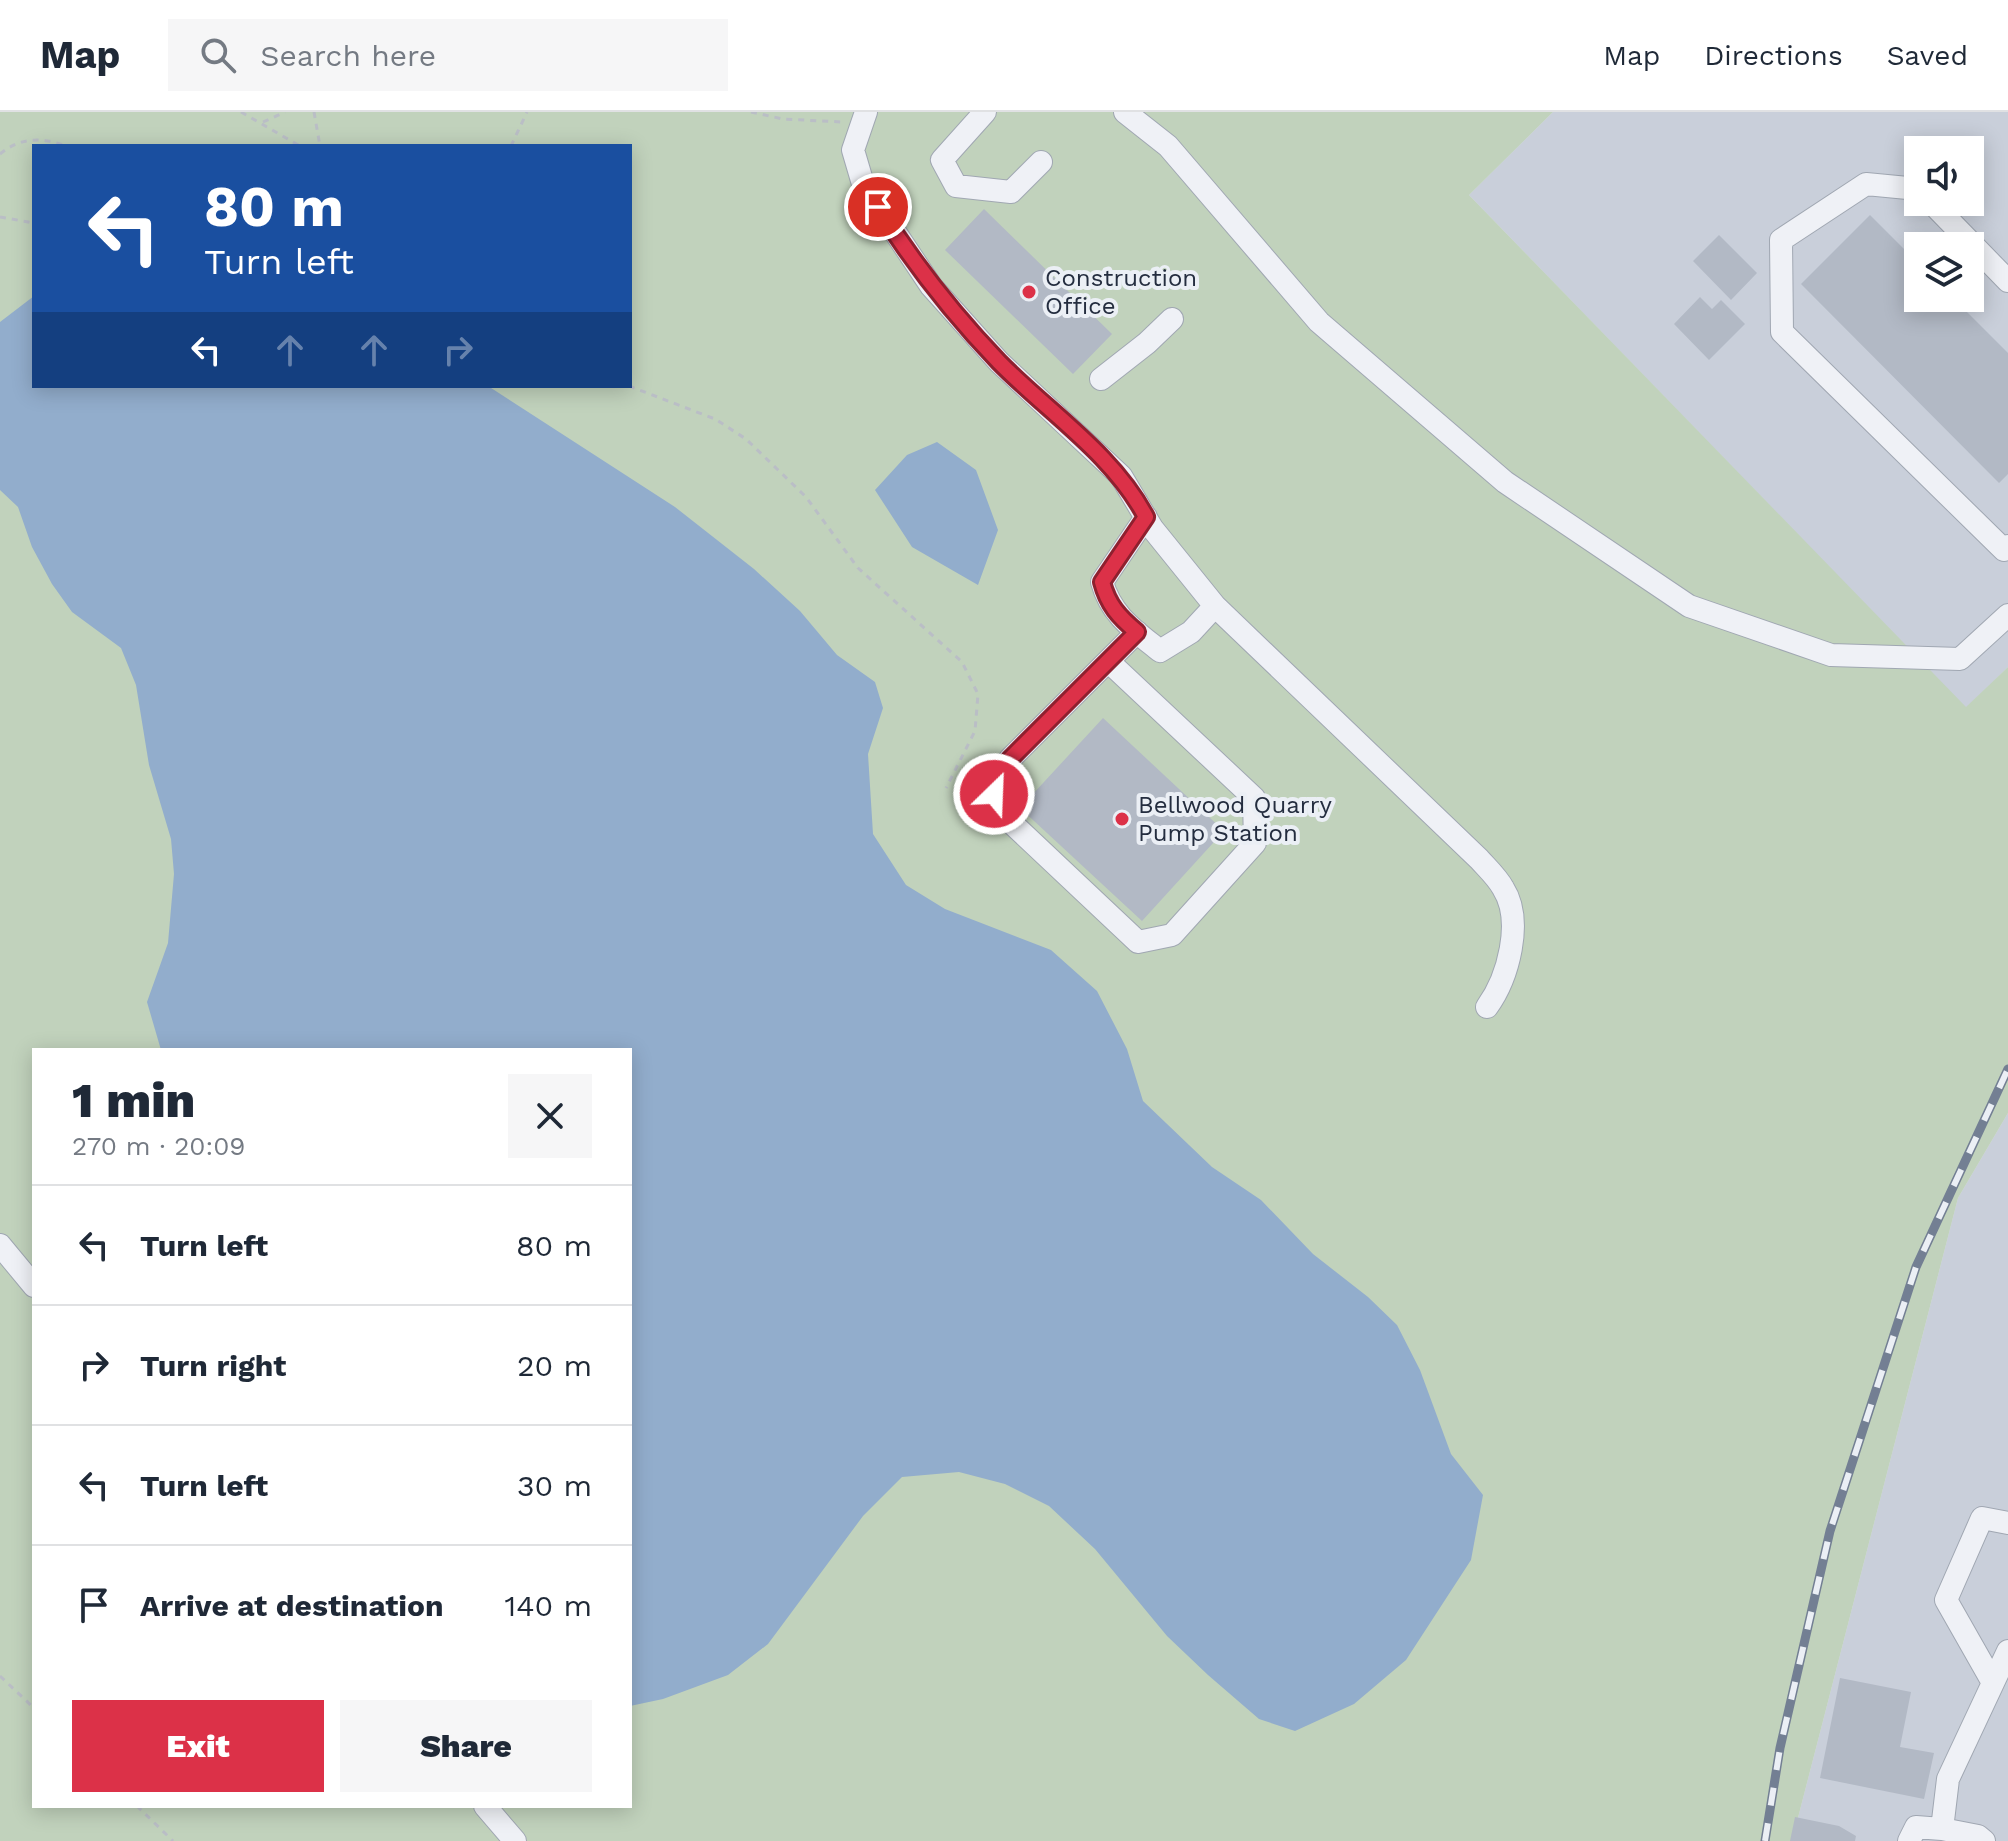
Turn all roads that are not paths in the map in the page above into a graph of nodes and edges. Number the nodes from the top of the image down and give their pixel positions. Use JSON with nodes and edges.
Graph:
{"nodes":[{"id":1,"x":985,"y":112,"type":"edge"},
{"id":2,"x":1125,"y":112,"type":"edge"},
{"id":3,"x":864,"y":116,"type":"edge"},
{"id":4,"x":1041,"y":162,"type":"dead end"},
{"id":5,"x":1904,"y":188,"type":"edge"},
{"id":6,"x":1945,"y":216,"type":"edge"},
{"id":7,"x":2008,"y":281,"type":"edge"},
{"id":8,"x":1172,"y":319,"type":"dead end"},
{"id":9,"x":1101,"y":379,"type":"dead end"},
{"id":10,"x":1146,"y":517,"type":"junction"},
{"id":11,"x":2008,"y":546,"type":"edge"},
{"id":12,"x":1215,"y":606,"type":"junction"},
{"id":13,"x":2008,"y":615,"type":"edge"},
{"id":14,"x":1137,"y":632,"type":"junction"},
{"id":15,"x":1108,"y":661,"type":"junction"},
{"id":16,"x":1487,"y":1007,"type":"dead end"},
{"id":17,"x":0,"y":1245,"type":"edge"},
{"id":18,"x":32,"y":1284,"type":"edge"},
{"id":19,"x":2008,"y":1523,"type":"edge"},
{"id":20,"x":2008,"y":1651,"type":"edge"},
{"id":21,"x":1992,"y":1681,"type":"junction"},
{"id":22,"x":487,"y":1808,"type":"edge"},
{"id":23,"x":1942,"y":1829,"type":"junction"},
{"id":24,"x":515,"y":1841,"type":"edge"},
{"id":25,"x":1909,"y":1841,"type":"edge"},
{"id":26,"x":1984,"y":1841,"type":"edge"}],
"edges":[{"from":1,"to":4,"type":"street"},
{"from":2,"to":13,"type":"street"},
{"from":3,"to":10,"type":"street"},
{"from":5,"to":11,"type":"street"},
{"from":6,"to":7,"type":"street"},
{"from":8,"to":9,"type":"street"},
{"from":10,"to":12,"type":"street"},
{"from":10,"to":14,"type":"street"},
{"from":12,"to":14,"type":"street"},
{"from":12,"to":16,"type":"street"},
{"from":14,"to":15,"type":"street"},
{"from":15,"to":15,"type":"street"},
{"from":17,"to":18,"type":"street"},
{"from":19,"to":21,"type":"street"},
{"from":20,"to":21,"type":"street"},
{"from":21,"to":23,"type":"street"},
{"from":22,"to":24,"type":"street"},
{"from":23,"to":25,"type":"street"},
{"from":23,"to":26,"type":"street"}]}
